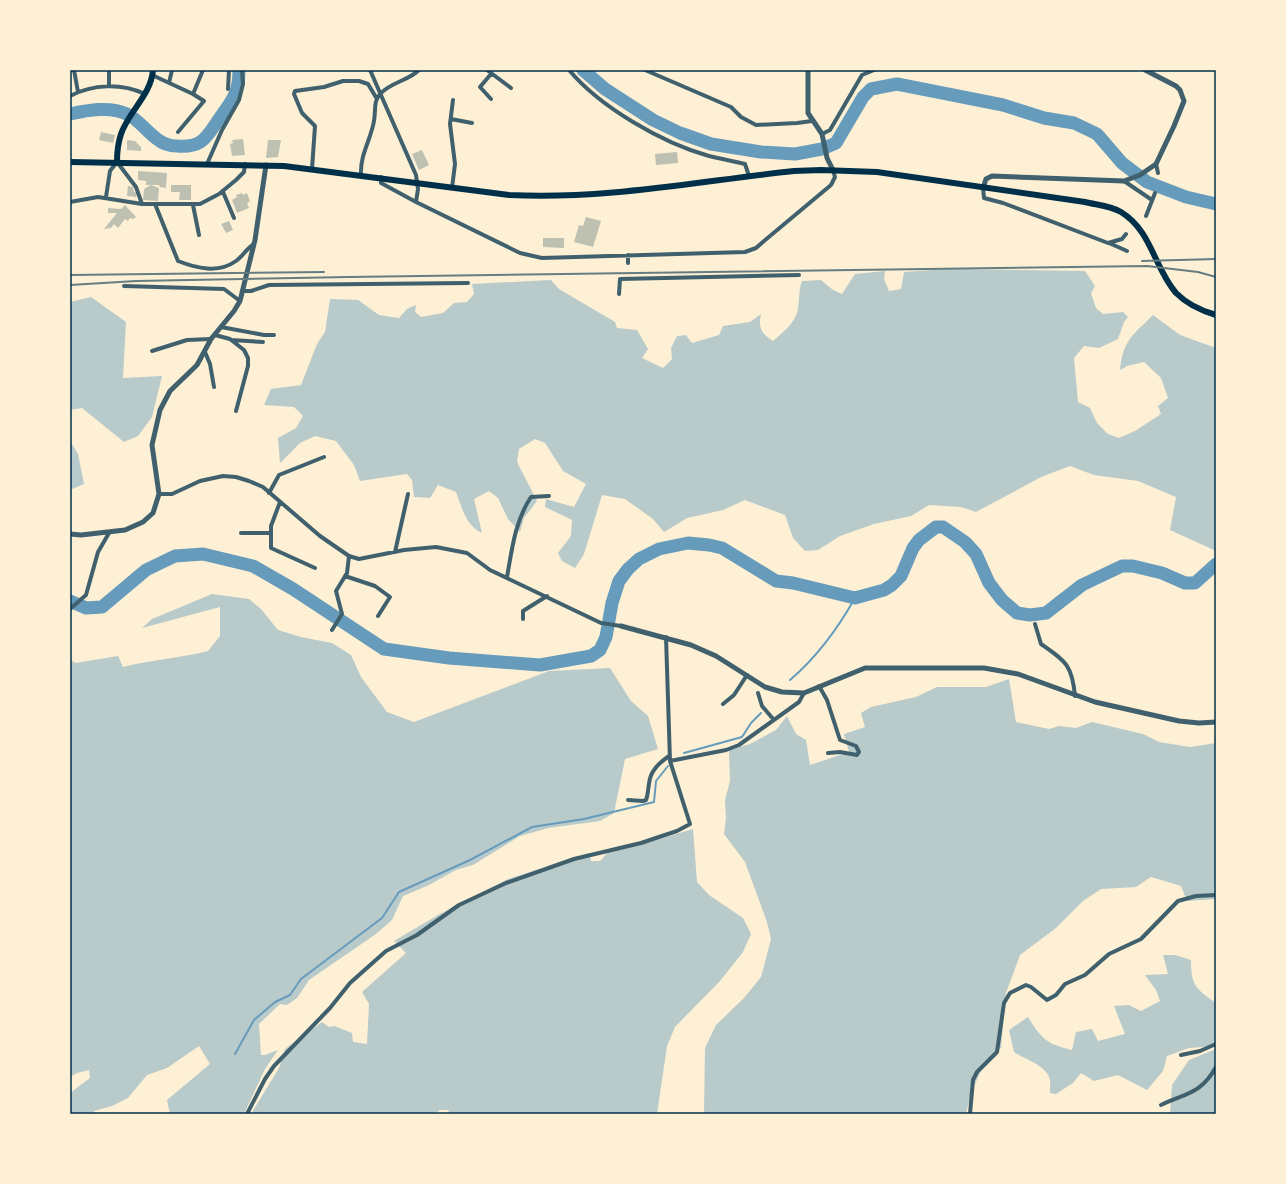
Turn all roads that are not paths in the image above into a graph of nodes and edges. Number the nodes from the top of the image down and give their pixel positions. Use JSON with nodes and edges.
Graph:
{"nodes":[{"id":1,"x":108,"y":70,"type":"edge"},
{"id":2,"x":172,"y":70,"type":"edge"},
{"id":3,"x":203,"y":70,"type":"edge"},
{"id":4,"x":229,"y":70,"type":"edge"},
{"id":5,"x":242,"y":70,"type":"edge"},
{"id":6,"x":370,"y":70,"type":"edge"},
{"id":7,"x":419,"y":70,"type":"edge"},
{"id":8,"x":487,"y":70,"type":"edge"},
{"id":9,"x":569,"y":70,"type":"edge"},
{"id":10,"x":645,"y":70,"type":"edge"},
{"id":11,"x":808,"y":70,"type":"edge"},
{"id":12,"x":874,"y":70,"type":"edge"},
{"id":13,"x":1145,"y":70,"type":"edge"},
{"id":14,"x":72,"y":71,"type":"edge"},
{"id":15,"x":153,"y":72,"type":"edge"},
{"id":16,"x":491,"y":74,"type":"junction"},
{"id":17,"x":169,"y":83,"type":"junction"},
{"id":18,"x":109,"y":85,"type":"junction"},
{"id":19,"x":511,"y":88,"type":"dead end"},
{"id":20,"x":228,"y":89,"type":"dead end"},
{"id":21,"x":78,"y":92,"type":"junction"},
{"id":22,"x":145,"y":94,"type":"junction"},
{"id":23,"x":192,"y":94,"type":"junction"},
{"id":24,"x":380,"y":94,"type":"junction"},
{"id":25,"x":70,"y":96,"type":"edge"},
{"id":26,"x":377,"y":99,"type":"junction"},
{"id":27,"x":491,"y":99,"type":"dead end"},
{"id":28,"x":453,"y":100,"type":"dead end"},
{"id":29,"x":451,"y":119,"type":"junction"},
{"id":30,"x":812,"y":121,"type":"junction"},
{"id":31,"x":472,"y":122,"type":"dead end"},
{"id":32,"x":178,"y":132,"type":"dead end"},
{"id":33,"x":822,"y":134,"type":"junction"},
{"id":34,"x":70,"y":162,"type":"edge"},
{"id":35,"x":117,"y":162,"type":"junction"},
{"id":36,"x":207,"y":164,"type":"junction"},
{"id":37,"x":245,"y":164,"type":"junction"},
{"id":38,"x":1156,"y":164,"type":"junction"},
{"id":39,"x":266,"y":165,"type":"junction"},
{"id":40,"x":312,"y":169,"type":"junction"},
{"id":41,"x":833,"y":170,"type":"junction"},
{"id":42,"x":1158,"y":173,"type":"dead end"},
{"id":43,"x":361,"y":174,"type":"junction"},
{"id":44,"x":749,"y":176,"type":"junction"},
{"id":45,"x":381,"y":177,"type":"junction"},
{"id":46,"x":1124,"y":181,"type":"junction"},
{"id":47,"x":418,"y":183,"type":"junction"},
{"id":48,"x":452,"y":188,"type":"junction"},
{"id":49,"x":983,"y":188,"type":"junction"},
{"id":50,"x":222,"y":192,"type":"junction"},
{"id":51,"x":1155,"y":193,"type":"dead end"},
{"id":52,"x":106,"y":197,"type":"junction"},
{"id":53,"x":1152,"y":200,"type":"junction"},
{"id":54,"x":70,"y":202,"type":"edge"},
{"id":55,"x":416,"y":202,"type":"junction"},
{"id":56,"x":142,"y":204,"type":"junction"},
{"id":57,"x":155,"y":204,"type":"junction"},
{"id":58,"x":193,"y":205,"type":"junction"},
{"id":59,"x":1146,"y":216,"type":"dead end"},
{"id":60,"x":234,"y":218,"type":"dead end"},
{"id":61,"x":1126,"y":234,"type":"dead end"},
{"id":62,"x":199,"y":235,"type":"dead end"},
{"id":63,"x":1108,"y":243,"type":"junction"},
{"id":64,"x":254,"y":244,"type":"junction"},
{"id":65,"x":1127,"y":250,"type":"dead end"},
{"id":66,"x":628,"y":255,"type":"junction"},
{"id":67,"x":628,"y":263,"type":"dead end"},
{"id":68,"x":799,"y":274,"type":"dead end"},
{"id":69,"x":468,"y":283,"type":"dead end"},
{"id":70,"x":124,"y":286,"type":"dead end"},
{"id":71,"x":242,"y":291,"type":"junction"},
{"id":72,"x":619,"y":294,"type":"dead end"},
{"id":73,"x":240,"y":301,"type":"junction"},
{"id":74,"x":1216,"y":315,"type":"edge"},
{"id":75,"x":221,"y":327,"type":"junction"},
{"id":76,"x":274,"y":335,"type":"dead end"},
{"id":77,"x":213,"y":337,"type":"junction"},
{"id":78,"x":230,"y":340,"type":"junction"},
{"id":79,"x":263,"y":342,"type":"dead end"},
{"id":80,"x":152,"y":351,"type":"dead end"},
{"id":81,"x":205,"y":352,"type":"junction"},
{"id":82,"x":214,"y":387,"type":"dead end"},
{"id":83,"x":236,"y":411,"type":"dead end"},
{"id":84,"x":324,"y":457,"type":"dead end"},
{"id":85,"x":269,"y":493,"type":"junction"},
{"id":86,"x":159,"y":494,"type":"junction"},
{"id":87,"x":408,"y":494,"type":"dead end"},
{"id":88,"x":549,"y":496,"type":"dead end"},
{"id":89,"x":280,"y":502,"type":"junction"},
{"id":90,"x":109,"y":533,"type":"junction"},
{"id":91,"x":241,"y":533,"type":"dead end"},
{"id":92,"x":271,"y":533,"type":"junction"},
{"id":93,"x":70,"y":534,"type":"edge"},
{"id":94,"x":395,"y":552,"type":"junction"},
{"id":95,"x":349,"y":556,"type":"junction"},
{"id":96,"x":315,"y":568,"type":"dead end"},
{"id":97,"x":345,"y":576,"type":"junction"},
{"id":98,"x":507,"y":577,"type":"junction"},
{"id":99,"x":548,"y":596,"type":"junction"},
{"id":100,"x":70,"y":609,"type":"edge"},
{"id":101,"x":378,"y":616,"type":"dead end"},
{"id":102,"x":522,"y":619,"type":"dead end"},
{"id":103,"x":1035,"y":624,"type":"dead end"},
{"id":104,"x":620,"y":626,"type":"joint"},
{"id":105,"x":332,"y":630,"type":"dead end"},
{"id":106,"x":666,"y":637,"type":"junction"},
{"id":107,"x":746,"y":675,"type":"junction"},
{"id":108,"x":820,"y":686,"type":"junction"},
{"id":109,"x":758,"y":693,"type":"dead end"},
{"id":110,"x":804,"y":693,"type":"junction"},
{"id":111,"x":1074,"y":696,"type":"junction"},
{"id":112,"x":723,"y":704,"type":"dead end"},
{"id":113,"x":774,"y":720,"type":"junction"},
{"id":114,"x":1216,"y":722,"type":"edge"},
{"id":115,"x":828,"y":753,"type":"dead end"},
{"id":116,"x":669,"y":759,"type":"junction"},
{"id":117,"x":628,"y":800,"type":"dead end"},
{"id":118,"x":1216,"y":895,"type":"edge"},
{"id":119,"x":1216,"y":1044,"type":"edge"},
{"id":120,"x":1181,"y":1054,"type":"dead end"},
{"id":121,"x":1216,"y":1067,"type":"edge"},
{"id":122,"x":1161,"y":1105,"type":"dead end"},
{"id":123,"x":247,"y":1114,"type":"edge"},
{"id":124,"x":970,"y":1114,"type":"edge"}],
"edges":[{"from":1,"to":18,"type":"street"},
{"from":2,"to":17,"type":"street"},
{"from":3,"to":23,"type":"street"},
{"from":4,"to":20,"type":"street"},
{"from":5,"to":36,"type":"street"},
{"from":6,"to":24,"type":"street"},
{"from":7,"to":24,"type":"street"},
{"from":8,"to":16,"type":"street"},
{"from":9,"to":44,"type":"street"},
{"from":10,"to":30,"type":"street"},
{"from":11,"to":30,"type":"street"},
{"from":12,"to":33,"type":"street"},
{"from":13,"to":38,"type":"street"},
{"from":14,"to":21,"type":"street"},
{"from":15,"to":17,"type":"street"},
{"from":15,"to":22,"type":"main road"},
{"from":16,"to":19,"type":"street"},
{"from":16,"to":27,"type":"street"},
{"from":17,"to":23,"type":"street"},
{"from":18,"to":21,"type":"street"},
{"from":18,"to":22,"type":"street"},
{"from":21,"to":25,"type":"street"},
{"from":22,"to":35,"type":"main road"},
{"from":23,"to":32,"type":"street"},
{"from":24,"to":26,"type":"street"},
{"from":24,"to":47,"type":"street"},
{"from":26,"to":40,"type":"street"},
{"from":26,"to":43,"type":"street"},
{"from":28,"to":29,"type":"street"},
{"from":29,"to":31,"type":"street"},
{"from":29,"to":48,"type":"street"},
{"from":30,"to":33,"type":"street"},
{"from":33,"to":41,"type":"street"},
{"from":34,"to":35,"type":"main road"},
{"from":35,"to":36,"type":"main road"},
{"from":35,"to":52,"type":"street"},
{"from":35,"to":56,"type":"street"},
{"from":36,"to":37,"type":"main road"},
{"from":37,"to":39,"type":"main road"},
{"from":37,"to":50,"type":"street"},
{"from":38,"to":42,"type":"street"},
{"from":38,"to":46,"type":"street"},
{"from":39,"to":40,"type":"main road"},
{"from":39,"to":64,"type":"street"},
{"from":40,"to":43,"type":"main road"},
{"from":41,"to":44,"type":"main road"},
{"from":41,"to":49,"type":"main road"},
{"from":41,"to":66,"type":"street"},
{"from":43,"to":45,"type":"main road"},
{"from":44,"to":48,"type":"main road"},
{"from":45,"to":47,"type":"main road"},
{"from":45,"to":55,"type":"street"},
{"from":46,"to":49,"type":"street"},
{"from":46,"to":53,"type":"street"},
{"from":47,"to":48,"type":"main road"},
{"from":47,"to":55,"type":"street"},
{"from":49,"to":63,"type":"street"},
{"from":49,"to":74,"type":"main road"},
{"from":50,"to":58,"type":"street"},
{"from":50,"to":60,"type":"street"},
{"from":51,"to":53,"type":"street"},
{"from":52,"to":54,"type":"street"},
{"from":52,"to":56,"type":"street"},
{"from":53,"to":59,"type":"street"},
{"from":55,"to":66,"type":"street"},
{"from":56,"to":57,"type":"street"},
{"from":57,"to":58,"type":"street"},
{"from":57,"to":64,"type":"street"},
{"from":58,"to":62,"type":"street"},
{"from":61,"to":63,"type":"street"},
{"from":63,"to":65,"type":"street"},
{"from":64,"to":71,"type":"street"},
{"from":66,"to":67,"type":"street"},
{"from":68,"to":72,"type":"street"},
{"from":69,"to":71,"type":"street"},
{"from":70,"to":73,"type":"street"},
{"from":71,"to":73,"type":"street"},
{"from":73,"to":75,"type":"street"},
{"from":75,"to":76,"type":"street"},
{"from":75,"to":77,"type":"street"},
{"from":77,"to":78,"type":"street"},
{"from":77,"to":80,"type":"street"},
{"from":77,"to":81,"type":"street"},
{"from":78,"to":79,"type":"street"},
{"from":78,"to":83,"type":"street"},
{"from":81,"to":82,"type":"street"},
{"from":81,"to":86,"type":"street"},
{"from":84,"to":85,"type":"street"},
{"from":85,"to":86,"type":"street"},
{"from":85,"to":89,"type":"street"},
{"from":86,"to":90,"type":"street"},
{"from":87,"to":94,"type":"street"},
{"from":88,"to":98,"type":"street"},
{"from":89,"to":92,"type":"street"},
{"from":89,"to":95,"type":"street"},
{"from":90,"to":93,"type":"street"},
{"from":90,"to":100,"type":"street"},
{"from":91,"to":92,"type":"street"},
{"from":92,"to":96,"type":"street"},
{"from":94,"to":95,"type":"street"},
{"from":94,"to":98,"type":"street"},
{"from":95,"to":97,"type":"street"},
{"from":97,"to":101,"type":"street"},
{"from":97,"to":105,"type":"street"},
{"from":98,"to":99,"type":"street"},
{"from":99,"to":102,"type":"street"},
{"from":99,"to":104,"type":"street"},
{"from":103,"to":111,"type":"street"},
{"from":104,"to":106,"type":"street"},
{"from":106,"to":107,"type":"street"},
{"from":106,"to":116,"type":"street"},
{"from":107,"to":110,"type":"street"},
{"from":107,"to":112,"type":"street"},
{"from":108,"to":110,"type":"street"},
{"from":108,"to":111,"type":"street"},
{"from":108,"to":115,"type":"street"},
{"from":109,"to":113,"type":"street"},
{"from":110,"to":113,"type":"street"},
{"from":111,"to":114,"type":"street"},
{"from":113,"to":116,"type":"street"},
{"from":116,"to":117,"type":"street"},
{"from":116,"to":123,"type":"street"},
{"from":118,"to":124,"type":"street"},
{"from":119,"to":120,"type":"street"},
{"from":121,"to":122,"type":"street"}]}
